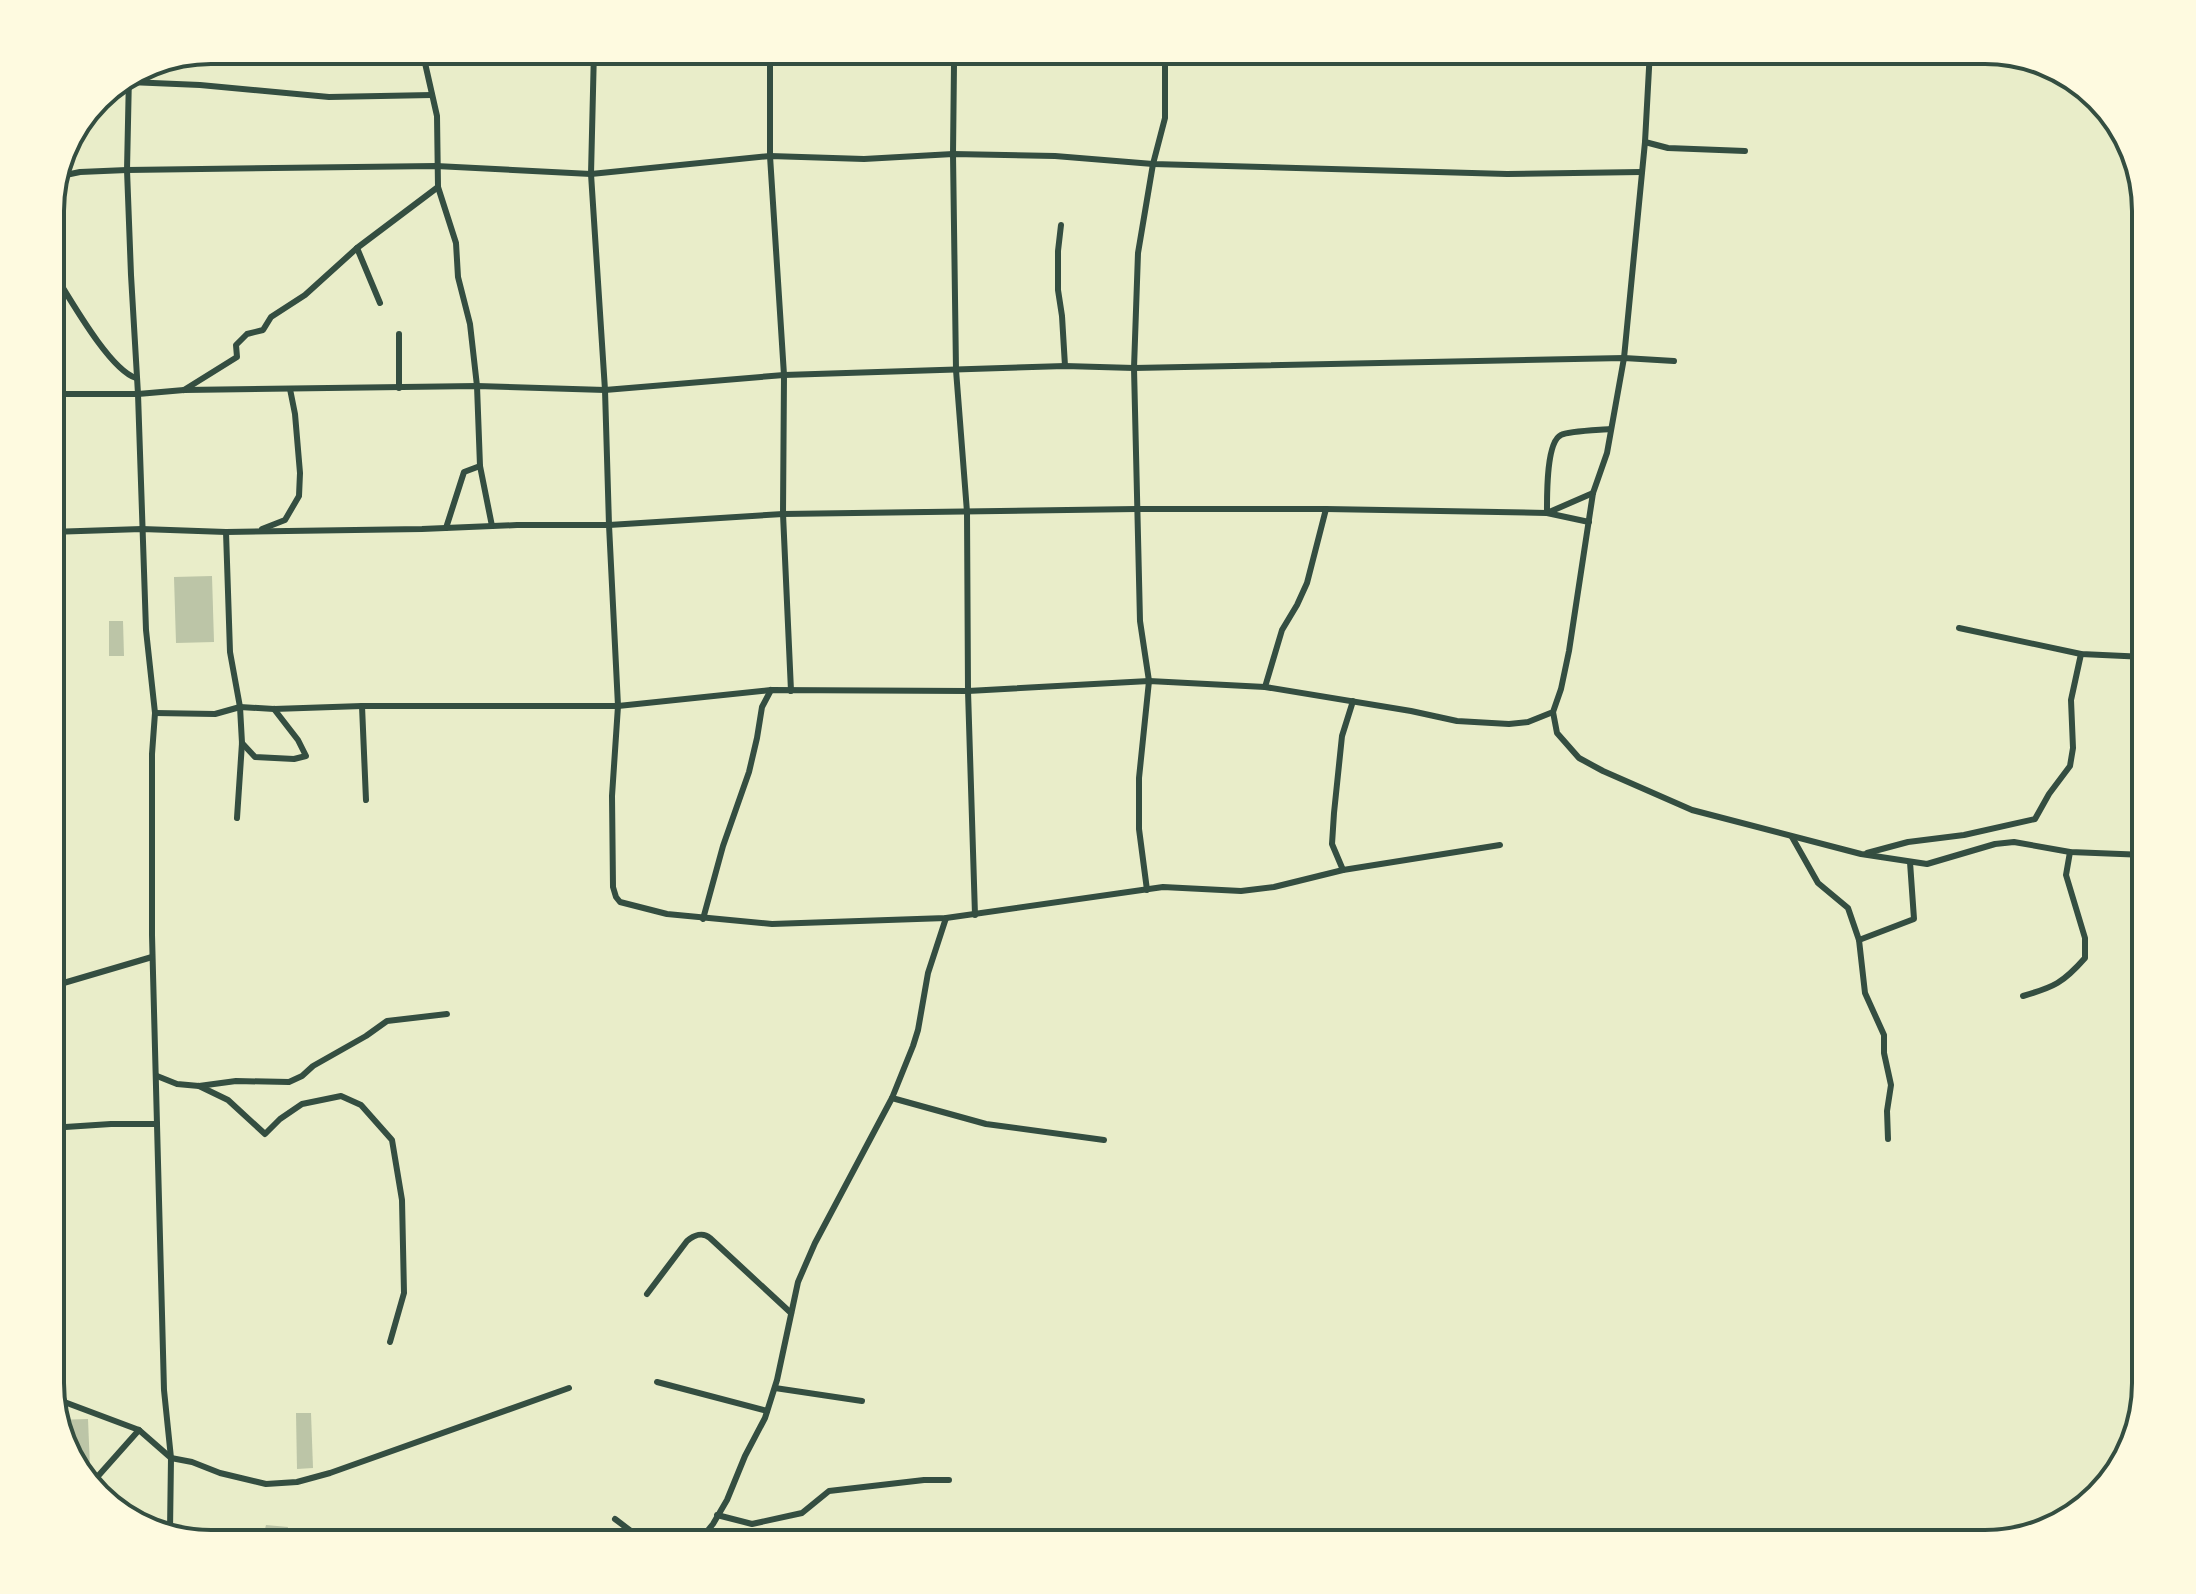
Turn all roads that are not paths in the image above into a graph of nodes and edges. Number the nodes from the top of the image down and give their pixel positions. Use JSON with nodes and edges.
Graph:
{"nodes":[{"id":1,"x":425,"y":64,"type":"edge"},
{"id":2,"x":594,"y":64,"type":"edge"},
{"id":3,"x":770,"y":64,"type":"edge"},
{"id":4,"x":953,"y":64,"type":"edge"},
{"id":5,"x":1165,"y":64,"type":"edge"},
{"id":6,"x":1649,"y":64,"type":"edge"},
{"id":7,"x":145,"y":80,"type":"edge"},
{"id":8,"x":129,"y":89,"type":"edge"},
{"id":9,"x":432,"y":95,"type":"junction"},
{"id":10,"x":1645,"y":142,"type":"junction"},
{"id":11,"x":1745,"y":151,"type":"dead end"},
{"id":12,"x":953,"y":154,"type":"junction"},
{"id":13,"x":770,"y":156,"type":"junction"},
{"id":14,"x":1153,"y":164,"type":"junction"},
{"id":15,"x":436,"y":166,"type":"junction"},
{"id":16,"x":127,"y":170,"type":"junction"},
{"id":17,"x":1641,"y":172,"type":"junction"},
{"id":18,"x":69,"y":174,"type":"edge"},
{"id":19,"x":591,"y":174,"type":"junction"},
{"id":20,"x":438,"y":187,"type":"junction"},
{"id":21,"x":1061,"y":225,"type":"dead end"},
{"id":22,"x":357,"y":248,"type":"junction"},
{"id":23,"x":64,"y":288,"type":"edge"},
{"id":24,"x":380,"y":303,"type":"dead end"},
{"id":25,"x":399,"y":334,"type":"dead end"},
{"id":26,"x":1624,"y":358,"type":"junction"},
{"id":27,"x":1674,"y":361,"type":"dead end"},
{"id":28,"x":1065,"y":366,"type":"junction"},
{"id":29,"x":1134,"y":368,"type":"junction"},
{"id":30,"x":956,"y":370,"type":"junction"},
{"id":31,"x":784,"y":375,"type":"junction"},
{"id":32,"x":136,"y":378,"type":"junction"},
{"id":33,"x":477,"y":386,"type":"junction"},
{"id":34,"x":399,"y":388,"type":"junction"},
{"id":35,"x":290,"y":389,"type":"junction"},
{"id":36,"x":184,"y":390,"type":"junction"},
{"id":37,"x":605,"y":390,"type":"junction"},
{"id":38,"x":64,"y":394,"type":"edge"},
{"id":39,"x":138,"y":394,"type":"junction"},
{"id":40,"x":1610,"y":429,"type":"junction"},
{"id":41,"x":480,"y":466,"type":"junction"},
{"id":42,"x":1593,"y":493,"type":"junction"},
{"id":43,"x":1136,"y":509,"type":"junction"},
{"id":44,"x":1326,"y":509,"type":"junction"},
{"id":45,"x":967,"y":512,"type":"junction"},
{"id":46,"x":1547,"y":513,"type":"junction"},
{"id":47,"x":783,"y":514,"type":"junction"},
{"id":48,"x":1589,"y":522,"type":"junction"},
{"id":49,"x":609,"y":525,"type":"junction"},
{"id":50,"x":492,"y":526,"type":"junction"},
{"id":51,"x":446,"y":528,"type":"junction"},
{"id":52,"x":142,"y":529,"type":"junction"},
{"id":53,"x":258,"y":531,"type":"junction"},
{"id":54,"x":64,"y":532,"type":"edge"},
{"id":55,"x":226,"y":532,"type":"junction"},
{"id":56,"x":1959,"y":628,"type":"dead end"},
{"id":57,"x":2081,"y":654,"type":"junction"},
{"id":58,"x":2132,"y":656,"type":"edge"},
{"id":59,"x":1149,"y":681,"type":"junction"},
{"id":60,"x":1265,"y":687,"type":"junction"},
{"id":61,"x":771,"y":690,"type":"junction"},
{"id":62,"x":791,"y":691,"type":"junction"},
{"id":63,"x":968,"y":691,"type":"junction"},
{"id":64,"x":1353,"y":701,"type":"junction"},
{"id":65,"x":362,"y":706,"type":"junction"},
{"id":66,"x":618,"y":706,"type":"junction"},
{"id":67,"x":240,"y":707,"type":"junction"},
{"id":68,"x":274,"y":709,"type":"junction"},
{"id":69,"x":1553,"y":712,"type":"junction"},
{"id":70,"x":155,"y":713,"type":"junction"},
{"id":71,"x":242,"y":743,"type":"junction"},
{"id":72,"x":366,"y":800,"type":"dead end"},
{"id":73,"x":237,"y":818,"type":"dead end"},
{"id":74,"x":1792,"y":837,"type":"junction"},
{"id":75,"x":1500,"y":845,"type":"dead end"},
{"id":76,"x":2070,"y":852,"type":"junction"},
{"id":77,"x":1861,"y":854,"type":"junction"},
{"id":78,"x":2132,"y":854,"type":"edge"},
{"id":79,"x":1910,"y":862,"type":"junction"},
{"id":80,"x":1343,"y":870,"type":"junction"},
{"id":81,"x":1147,"y":890,"type":"junction"},
{"id":82,"x":975,"y":915,"type":"junction"},
{"id":83,"x":946,"y":918,"type":"junction"},
{"id":84,"x":703,"y":919,"type":"junction"},
{"id":85,"x":1859,"y":940,"type":"junction"},
{"id":86,"x":152,"y":957,"type":"junction"},
{"id":87,"x":64,"y":983,"type":"edge"},
{"id":88,"x":2023,"y":996,"type":"dead end"},
{"id":89,"x":447,"y":1014,"type":"dead end"},
{"id":90,"x":157,"y":1076,"type":"junction"},
{"id":91,"x":199,"y":1086,"type":"junction"},
{"id":92,"x":892,"y":1098,"type":"junction"},
{"id":93,"x":157,"y":1124,"type":"junction"},
{"id":94,"x":64,"y":1127,"type":"edge"},
{"id":95,"x":1888,"y":1139,"type":"dead end"},
{"id":96,"x":1104,"y":1140,"type":"dead end"},
{"id":97,"x":647,"y":1294,"type":"dead end"},
{"id":98,"x":791,"y":1313,"type":"junction"},
{"id":99,"x":390,"y":1342,"type":"dead end"},
{"id":100,"x":657,"y":1382,"type":"dead end"},
{"id":101,"x":569,"y":1388,"type":"dead end"},
{"id":102,"x":775,"y":1388,"type":"junction"},
{"id":103,"x":862,"y":1401,"type":"dead end"},
{"id":104,"x":65,"y":1402,"type":"edge"},
{"id":105,"x":767,"y":1411,"type":"junction"},
{"id":106,"x":139,"y":1430,"type":"junction"},
{"id":107,"x":171,"y":1458,"type":"junction"},
{"id":108,"x":98,"y":1477,"type":"edge"},
{"id":109,"x":949,"y":1480,"type":"dead end"},
{"id":110,"x":717,"y":1515,"type":"junction"},
{"id":111,"x":615,"y":1519,"type":"dead end"},
{"id":112,"x":170,"y":1524,"type":"edge"},
{"id":113,"x":630,"y":1530,"type":"edge"},
{"id":114,"x":708,"y":1530,"type":"edge"}],
"edges":[{"from":1,"to":9,"type":"street"},
{"from":2,"to":19,"type":"street"},
{"from":3,"to":13,"type":"street"},
{"from":4,"to":12,"type":"street"},
{"from":5,"to":14,"type":"street"},
{"from":6,"to":10,"type":"street"},
{"from":7,"to":9,"type":"street"},
{"from":8,"to":16,"type":"street"},
{"from":9,"to":15,"type":"street"},
{"from":10,"to":11,"type":"street"},
{"from":10,"to":17,"type":"street"},
{"from":12,"to":13,"type":"street"},
{"from":12,"to":14,"type":"street"},
{"from":12,"to":30,"type":"street"},
{"from":13,"to":19,"type":"street"},
{"from":13,"to":31,"type":"street"},
{"from":14,"to":17,"type":"street"},
{"from":14,"to":29,"type":"street"},
{"from":15,"to":16,"type":"street"},
{"from":15,"to":19,"type":"street"},
{"from":15,"to":20,"type":"street"},
{"from":16,"to":18,"type":"street"},
{"from":16,"to":32,"type":"street"},
{"from":17,"to":26,"type":"street"},
{"from":19,"to":37,"type":"street"},
{"from":20,"to":22,"type":"street"},
{"from":20,"to":33,"type":"street"},
{"from":21,"to":28,"type":"street"},
{"from":22,"to":24,"type":"street"},
{"from":22,"to":36,"type":"street"},
{"from":23,"to":32,"type":"street"},
{"from":25,"to":34,"type":"street"},
{"from":26,"to":27,"type":"street"},
{"from":26,"to":29,"type":"street"},
{"from":26,"to":40,"type":"street"},
{"from":28,"to":29,"type":"street"},
{"from":28,"to":30,"type":"street"},
{"from":29,"to":43,"type":"street"},
{"from":30,"to":31,"type":"street"},
{"from":30,"to":45,"type":"street"},
{"from":31,"to":37,"type":"street"},
{"from":31,"to":47,"type":"street"},
{"from":32,"to":39,"type":"street"},
{"from":33,"to":34,"type":"street"},
{"from":33,"to":37,"type":"street"},
{"from":33,"to":41,"type":"street"},
{"from":34,"to":35,"type":"street"},
{"from":35,"to":36,"type":"street"},
{"from":35,"to":53,"type":"street"},
{"from":36,"to":39,"type":"street"},
{"from":37,"to":49,"type":"street"},
{"from":38,"to":39,"type":"street"},
{"from":39,"to":52,"type":"street"},
{"from":40,"to":42,"type":"street"},
{"from":40,"to":46,"type":"street"},
{"from":41,"to":50,"type":"street"},
{"from":41,"to":51,"type":"street"},
{"from":42,"to":46,"type":"street"},
{"from":42,"to":48,"type":"street"},
{"from":43,"to":44,"type":"street"},
{"from":43,"to":45,"type":"street"},
{"from":43,"to":59,"type":"street"},
{"from":44,"to":46,"type":"street"},
{"from":44,"to":60,"type":"street"},
{"from":45,"to":47,"type":"street"},
{"from":45,"to":63,"type":"street"},
{"from":46,"to":48,"type":"street"},
{"from":47,"to":49,"type":"street"},
{"from":47,"to":62,"type":"street"},
{"from":48,"to":69,"type":"street"},
{"from":49,"to":50,"type":"street"},
{"from":49,"to":66,"type":"street"},
{"from":50,"to":51,"type":"street"},
{"from":51,"to":53,"type":"street"},
{"from":52,"to":54,"type":"street"},
{"from":52,"to":55,"type":"street"},
{"from":52,"to":70,"type":"street"},
{"from":53,"to":55,"type":"street"},
{"from":55,"to":67,"type":"street"},
{"from":56,"to":57,"type":"street"},
{"from":57,"to":58,"type":"street"},
{"from":57,"to":77,"type":"street"},
{"from":59,"to":60,"type":"street"},
{"from":59,"to":63,"type":"street"},
{"from":59,"to":81,"type":"street"},
{"from":60,"to":64,"type":"street"},
{"from":61,"to":62,"type":"street"},
{"from":61,"to":66,"type":"street"},
{"from":61,"to":84,"type":"street"},
{"from":62,"to":63,"type":"street"},
{"from":63,"to":82,"type":"street"},
{"from":64,"to":69,"type":"street"},
{"from":64,"to":80,"type":"street"},
{"from":65,"to":66,"type":"street"},
{"from":65,"to":68,"type":"street"},
{"from":65,"to":72,"type":"street"},
{"from":66,"to":84,"type":"street"},
{"from":67,"to":68,"type":"street"},
{"from":67,"to":70,"type":"street"},
{"from":67,"to":71,"type":"street"},
{"from":68,"to":71,"type":"street"},
{"from":69,"to":74,"type":"street"},
{"from":70,"to":86,"type":"street"},
{"from":71,"to":73,"type":"street"},
{"from":74,"to":77,"type":"street"},
{"from":74,"to":85,"type":"street"},
{"from":75,"to":80,"type":"street"},
{"from":76,"to":78,"type":"street"},
{"from":76,"to":79,"type":"street"},
{"from":76,"to":88,"type":"street"},
{"from":77,"to":79,"type":"street"},
{"from":79,"to":85,"type":"street"},
{"from":80,"to":81,"type":"street"},
{"from":81,"to":82,"type":"street"},
{"from":82,"to":83,"type":"street"},
{"from":83,"to":84,"type":"street"},
{"from":83,"to":92,"type":"street"},
{"from":85,"to":95,"type":"street"},
{"from":86,"to":87,"type":"street"},
{"from":86,"to":90,"type":"street"},
{"from":89,"to":91,"type":"street"},
{"from":90,"to":91,"type":"street"},
{"from":90,"to":93,"type":"street"},
{"from":91,"to":99,"type":"street"},
{"from":92,"to":96,"type":"street"},
{"from":92,"to":98,"type":"street"},
{"from":93,"to":94,"type":"street"},
{"from":93,"to":107,"type":"street"},
{"from":97,"to":98,"type":"street"},
{"from":98,"to":102,"type":"street"},
{"from":100,"to":105,"type":"street"},
{"from":101,"to":107,"type":"street"},
{"from":102,"to":103,"type":"street"},
{"from":102,"to":105,"type":"street"},
{"from":104,"to":106,"type":"street"},
{"from":105,"to":110,"type":"street"},
{"from":106,"to":107,"type":"street"},
{"from":106,"to":108,"type":"street"},
{"from":107,"to":112,"type":"street"},
{"from":109,"to":110,"type":"street"},
{"from":110,"to":114,"type":"street"},
{"from":111,"to":113,"type":"street"}]}
